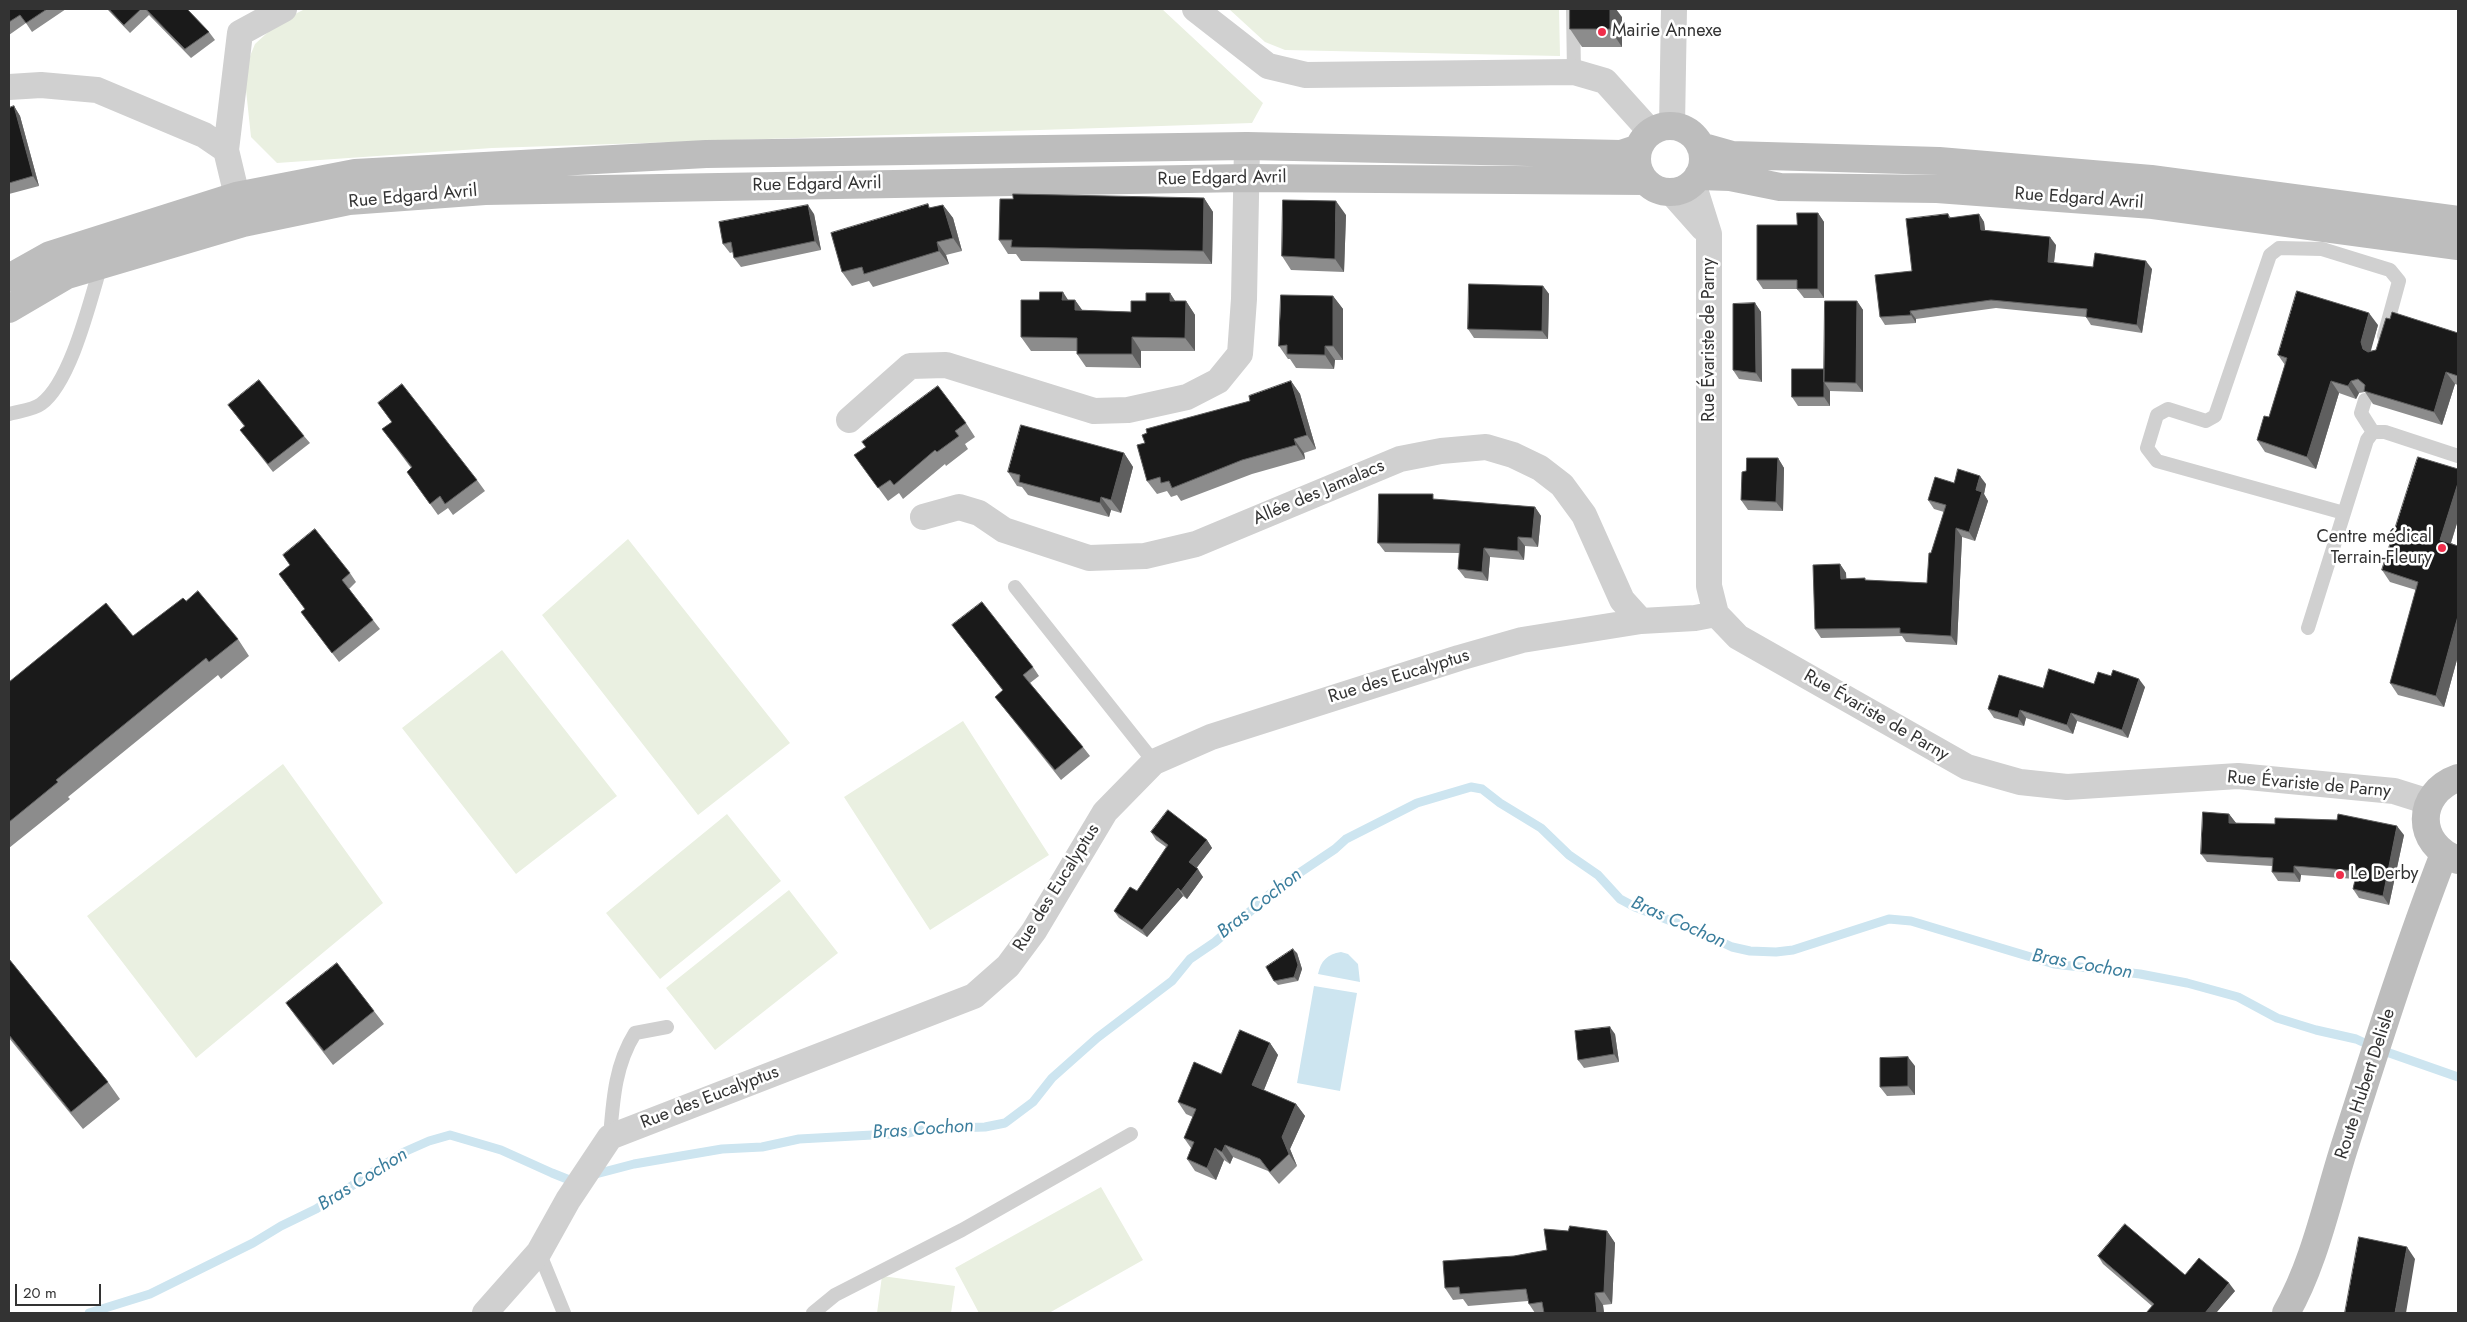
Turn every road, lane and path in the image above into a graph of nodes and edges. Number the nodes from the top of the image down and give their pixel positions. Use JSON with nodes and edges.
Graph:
{"nodes":[{"id":1,"x":284,"y":9,"type":"edge"},
{"id":2,"x":1195,"y":9,"type":"edge"},
{"id":3,"x":1573,"y":9,"type":"edge"},
{"id":4,"x":1674,"y":9,"type":"edge"},
{"id":5,"x":1574,"y":72,"type":"junction"},
{"id":6,"x":9,"y":87,"type":"edge"},
{"id":7,"x":1654,"y":135,"type":"junction"},
{"id":8,"x":1247,"y":146,"type":"junction"},
{"id":9,"x":1700,"y":146,"type":"junction"},
{"id":10,"x":226,"y":150,"type":"junction"},
{"id":11,"x":1246,"y":178,"type":"junction"},
{"id":12,"x":1645,"y":181,"type":"junction"},
{"id":13,"x":1687,"y":184,"type":"junction"},
{"id":14,"x":236,"y":196,"type":"junction"},
{"id":15,"x":2458,"y":220,"type":"edge"},
{"id":16,"x":243,"y":223,"type":"junction"},
{"id":17,"x":2458,"y":246,"type":"edge"},
{"id":18,"x":101,"y":265,"type":"junction"},
{"id":19,"x":9,"y":278,"type":"edge"},
{"id":20,"x":9,"y":309,"type":"edge"},
{"id":21,"x":2380,"y":347,"type":"edge"},
{"id":22,"x":2365,"y":400,"type":"edge"},
{"id":23,"x":9,"y":414,"type":"edge"},
{"id":24,"x":850,"y":420,"type":"dead end"},
{"id":25,"x":2373,"y":432,"type":"junction"},
{"id":26,"x":2458,"y":456,"type":"edge"},
{"id":27,"x":2344,"y":513,"type":"junction"},
{"id":28,"x":923,"y":517,"type":"dead end"},
{"id":29,"x":1015,"y":587,"type":"dead end"},
{"id":30,"x":1716,"y":614,"type":"junction"},
{"id":31,"x":1641,"y":621,"type":"junction"},
{"id":32,"x":2308,"y":628,"type":"dead end"},
{"id":33,"x":1154,"y":762,"type":"junction"},
{"id":34,"x":2458,"y":778,"type":"edge"},
{"id":35,"x":2429,"y":802,"type":"junction"},
{"id":36,"x":2451,"y":857,"type":"edge"},
{"id":37,"x":667,"y":1027,"type":"dead end"},
{"id":38,"x":1131,"y":1134,"type":"dead end"},
{"id":39,"x":610,"y":1137,"type":"junction"},
{"id":40,"x":539,"y":1252,"type":"junction"},
{"id":41,"x":485,"y":1313,"type":"edge"},
{"id":42,"x":564,"y":1313,"type":"edge"},
{"id":43,"x":814,"y":1313,"type":"edge"},
{"id":44,"x":2286,"y":1313,"type":"edge"}],
"edges":[{"from":1,"to":10,"type":"street"},
{"from":2,"to":5,"type":"street"},
{"from":3,"to":5,"type":"lane"},
{"from":4,"to":7,"type":"street"},
{"from":5,"to":7,"type":"street"},
{"from":6,"to":10,"type":"street"},
{"from":7,"to":8,"type":"street","name":"Rue Edgard Avril"},
{"from":7,"to":9,"type":"street"},
{"from":7,"to":12,"type":"street"},
{"from":8,"to":11,"type":"street"},
{"from":8,"to":14,"type":"street","name":"Rue Edgard Avril"},
{"from":9,"to":13,"type":"street"},
{"from":9,"to":15,"type":"street","name":"Rue Edgard Avril"},
{"from":10,"to":14,"type":"street"},
{"from":11,"to":12,"type":"street","name":"Rue Edgard Avril"},
{"from":11,"to":16,"type":"street","name":"Rue Edgard Avril"},
{"from":11,"to":24,"type":"street"},
{"from":12,"to":13,"type":"street"},
{"from":13,"to":17,"type":"street","name":"Rue Edgard Avril"},
{"from":13,"to":30,"type":"street","name":"Rue Évariste de Parny"},
{"from":14,"to":16,"type":"street"},
{"from":14,"to":19,"type":"street","name":"Rue Edgard Avril"},
{"from":16,"to":18,"type":"street","name":"Rue Edgard Avril"},
{"from":18,"to":20,"type":"street","name":"Rue Edgard Avril"},
{"from":18,"to":23,"type":"lane"},
{"from":21,"to":27,"type":"lane"},
{"from":22,"to":25,"type":"lane"},
{"from":25,"to":26,"type":"lane"},
{"from":25,"to":27,"type":"lane"},
{"from":27,"to":32,"type":"lane"},
{"from":28,"to":31,"type":"street","name":"Allée des Jamalacs"},
{"from":29,"to":33,"type":"lane"},
{"from":30,"to":31,"type":"street","name":"Rue des Eucalyptus"},
{"from":30,"to":35,"type":"street","name":"Rue Évariste de Parny"},
{"from":31,"to":33,"type":"street","name":"Rue des Eucalyptus"},
{"from":33,"to":39,"type":"street","name":"Rue des Eucalyptus"},
{"from":34,"to":35,"type":"street"},
{"from":35,"to":36,"type":"street","name":"Route Hubert Delisle"},
{"from":36,"to":44,"type":"street","name":"Route Hubert Delisle"},
{"from":37,"to":39,"type":"lane"},
{"from":38,"to":43,"type":"lane"},
{"from":39,"to":40,"type":"street"},
{"from":40,"to":41,"type":"street"},
{"from":40,"to":42,"type":"lane"}]}
